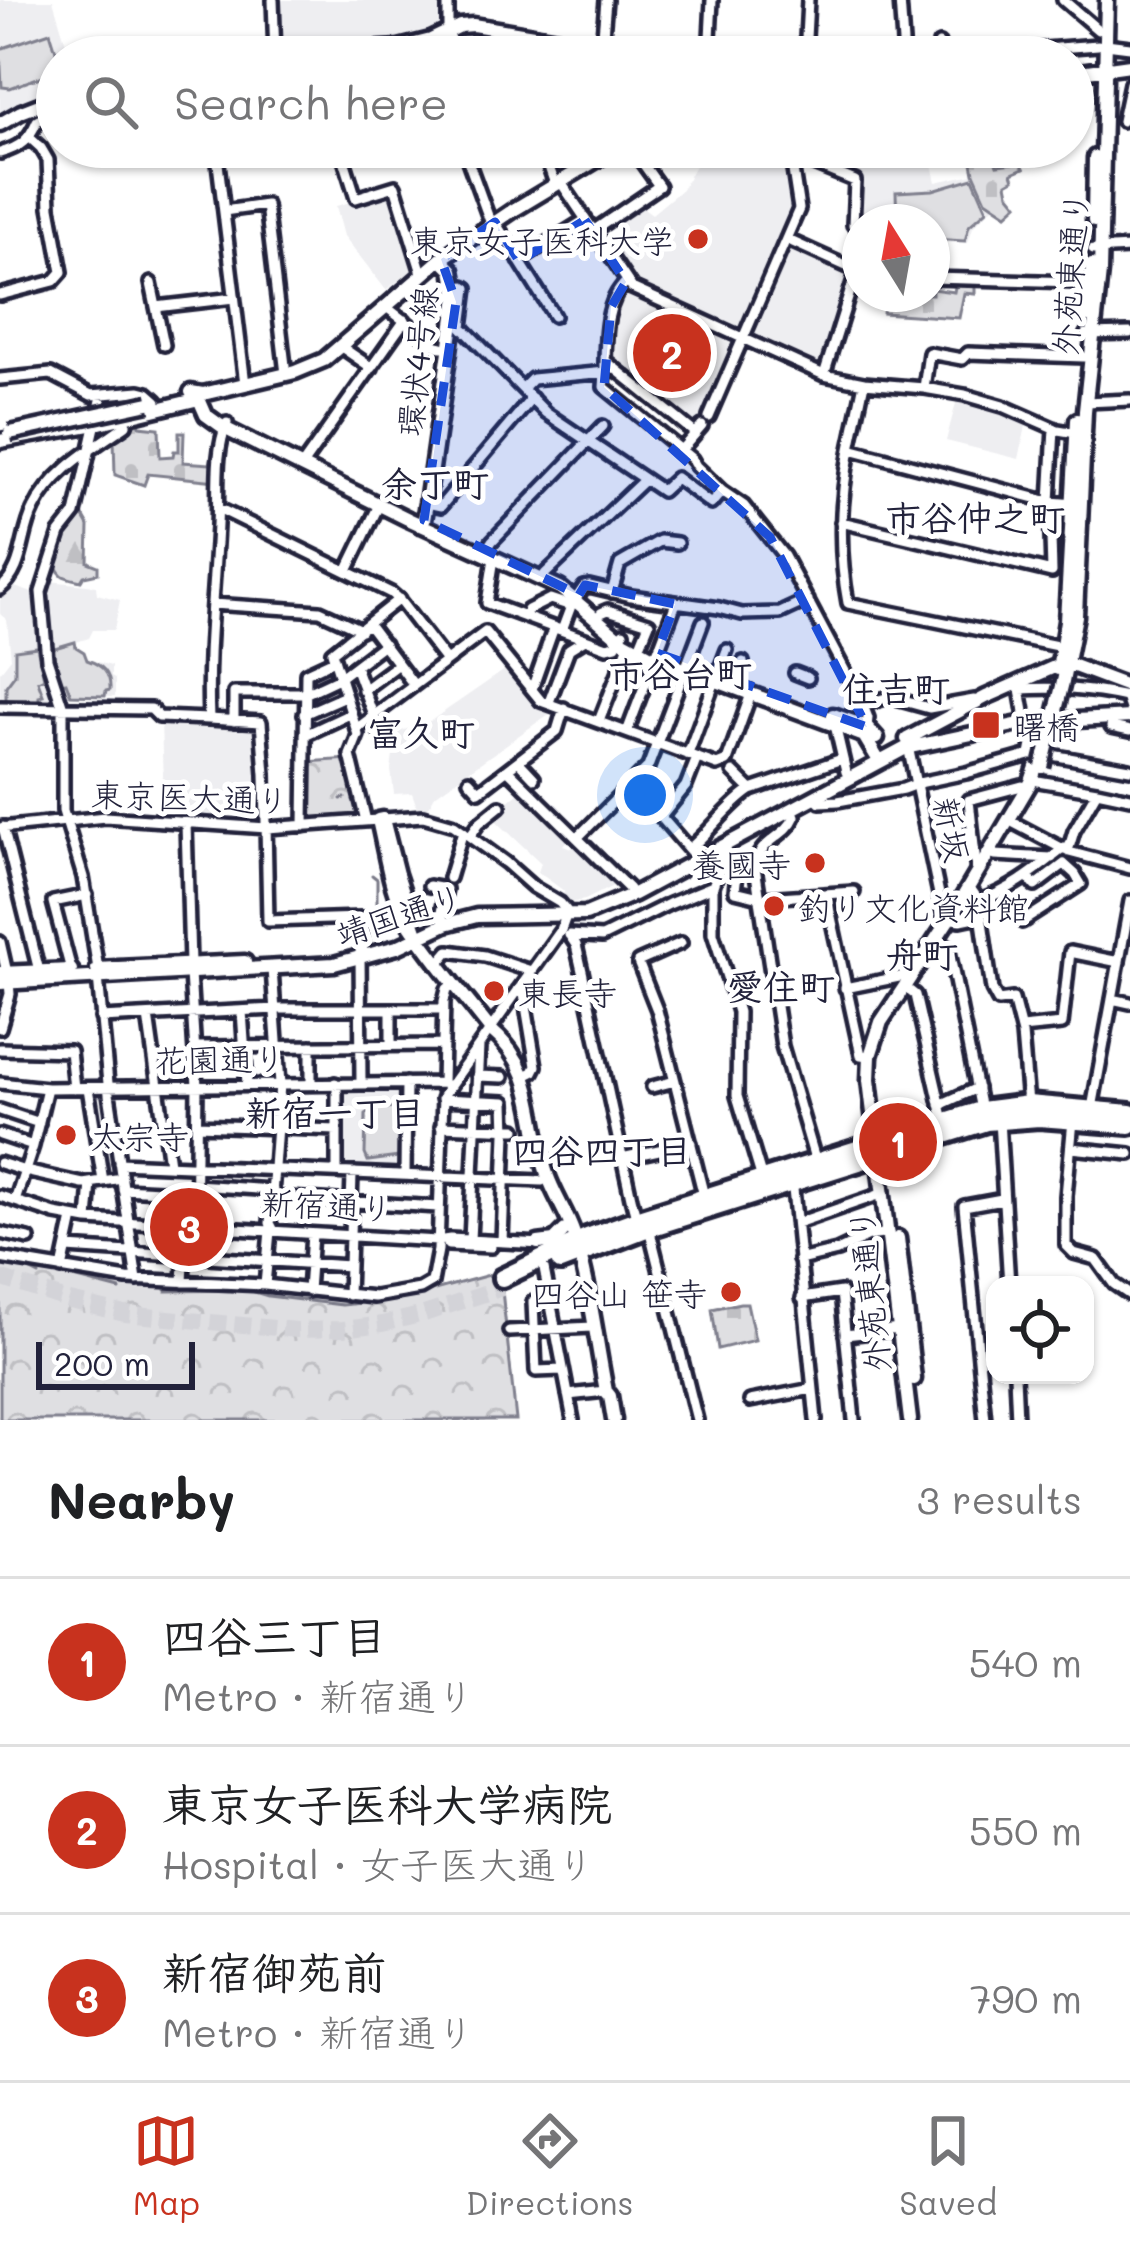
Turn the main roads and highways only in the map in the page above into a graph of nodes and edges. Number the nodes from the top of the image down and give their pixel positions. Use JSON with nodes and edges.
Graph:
{"nodes":[{"id":1,"x":1104,"y":0,"type":"edge"},
{"id":2,"x":437,"y":36,"type":"edge"},
{"id":3,"x":544,"y":36,"type":"edge"},
{"id":4,"x":1102,"y":45,"type":"junction"},
{"id":5,"x":1130,"y":64,"type":"edge"},
{"id":6,"x":1101,"y":70,"type":"junction"},
{"id":7,"x":1094,"y":71,"type":"edge"},
{"id":8,"x":36,"y":106,"type":"edge"},
{"id":9,"x":0,"y":124,"type":"edge"},
{"id":10,"x":581,"y":168,"type":"edge"},
{"id":11,"x":1097,"y":250,"type":"junction"},
{"id":12,"x":441,"y":259,"type":"junction"},
{"id":13,"x":1090,"y":334,"type":"junction"},
{"id":14,"x":201,"y":397,"type":"junction"},
{"id":15,"x":3,"y":434,"type":"edge"},
{"id":16,"x":1080,"y":434,"type":"junction"},
{"id":17,"x":303,"y":464,"type":"junction"},
{"id":18,"x":420,"y":521,"type":"junction"},
{"id":19,"x":490,"y":554,"type":"junction"},
{"id":20,"x":1074,"y":559,"type":"junction"},
{"id":21,"x":576,"y":600,"type":"junction"},
{"id":22,"x":628,"y":640,"type":"junction"},
{"id":23,"x":1063,"y":665,"type":"junction"},
{"id":24,"x":720,"y":679,"type":"junction"},
{"id":25,"x":1130,"y":687,"type":"edge"},
{"id":26,"x":1130,"y":712,"type":"edge"},
{"id":27,"x":1029,"y":720,"type":"junction"},
{"id":28,"x":944,"y":730,"type":"junction"},
{"id":29,"x":881,"y":756,"type":"junction"},
{"id":30,"x":1035,"y":772,"type":"junction"},
{"id":31,"x":376,"y":820,"type":"road end"},
{"id":32,"x":719,"y":837,"type":"junction"},
{"id":33,"x":952,"y":919,"type":"junction"},
{"id":34,"x":566,"y":923,"type":"junction"},
{"id":35,"x":418,"y":934,"type":"junction"},
{"id":36,"x":98,"y":973,"type":"junction"},
{"id":37,"x":4,"y":978,"type":"edge"},
{"id":38,"x":909,"y":986,"type":"junction"},
{"id":39,"x":490,"y":1029,"type":"junction"},
{"id":40,"x":1130,"y":1113,"type":"edge"},
{"id":41,"x":1085,"y":1117,"type":"junction"},
{"id":42,"x":1130,"y":1125,"type":"edge"},
{"id":43,"x":882,"y":1148,"type":"junction"},
{"id":44,"x":888,"y":1191,"type":"junction"},
{"id":45,"x":706,"y":1203,"type":"junction"},
{"id":46,"x":571,"y":1244,"type":"junction"},
{"id":47,"x":537,"y":1246,"type":"joint"},
{"id":48,"x":502,"y":1283,"type":"junction"},
{"id":49,"x":611,"y":1420,"type":"edge"},
{"id":50,"x":914,"y":1420,"type":"edge"}],
"edges":[{"from":1,"to":4,"type":"main road","name":"外苑東通り"},
{"from":1,"to":4,"type":"main road","name":"外苑東通り"},
{"from":2,"to":3,"type":"main road"},
{"from":4,"to":6,"type":"main road","name":"外苑東通り"},
{"from":5,"to":6,"type":"main road"},
{"from":6,"to":7,"type":"main road"},
{"from":6,"to":11,"type":"main road","name":"外苑東通り"},
{"from":6,"to":11,"type":"main road","name":"外苑東通り"},
{"from":8,"to":9,"type":"main road"},
{"from":10,"to":12,"type":"main road"},
{"from":11,"to":13,"type":"main road","name":"外苑東通り"},
{"from":11,"to":13,"type":"main road","name":"外苑東通り"},
{"from":12,"to":14,"type":"main road"},
{"from":12,"to":18,"type":"main road","name":"環状4号線"},
{"from":12,"to":18,"type":"main road","name":"環状4号線"},
{"from":13,"to":16,"type":"main road","name":"外苑東通り"},
{"from":13,"to":16,"type":"main road","name":"外苑東通り"},
{"from":14,"to":15,"type":"main road"},
{"from":14,"to":15,"type":"main road","bridge":true},
{"from":14,"to":17,"type":"main road"},
{"from":16,"to":20,"type":"main road","name":"外苑東通り"},
{"from":17,"to":18,"type":"main road"},
{"from":17,"to":18,"type":"main road"},
{"from":18,"to":19,"type":"main road"},
{"from":19,"to":21,"type":"main road"},
{"from":19,"to":21,"type":"main road"},
{"from":20,"to":23,"type":"main road","name":"外苑東通り"},
{"from":20,"to":23,"type":"main road","name":"外苑東通り"},
{"from":21,"to":22,"type":"main road"},
{"from":21,"to":22,"type":"main road"},
{"from":22,"to":24,"type":"main road"},
{"from":23,"to":25,"type":"main road"},
{"from":23,"to":28,"type":"main road"},
{"from":23,"to":30,"type":"main road","name":"外苑東通り","bridge":true},
{"from":24,"to":29,"type":"main road"},
{"from":24,"to":29,"type":"main road"},
{"from":26,"to":27,"type":"main road","name":"靖国通り"},
{"from":26,"to":27,"type":"main road","name":"靖国通り"},
{"from":27,"to":28,"type":"main road","name":"靖国通り"},
{"from":28,"to":29,"type":"main road","name":"靖国通り"},
{"from":29,"to":32,"type":"main road","name":"靖国通り"},
{"from":29,"to":32,"type":"main road","name":"靖国通り"},
{"from":30,"to":33,"type":"main road","name":"外苑東通り"},
{"from":30,"to":33,"type":"main road","name":"外苑東通り"},
{"from":31,"to":35,"type":"main road"},
{"from":32,"to":34,"type":"main road","name":"靖国通り"},
{"from":32,"to":34,"type":"main road","name":"靖国通り"},
{"from":33,"to":38,"type":"main road","name":"外苑東通り"},
{"from":33,"to":38,"type":"main road","name":"外苑東通り"},
{"from":34,"to":35,"type":"main road","name":"靖国通り"},
{"from":34,"to":35,"type":"main road","name":"靖国通り"},
{"from":35,"to":36,"type":"main road","name":"靖国通り"},
{"from":35,"to":39,"type":"main road"},
{"from":36,"to":37,"type":"main road","name":"靖国通り"},
{"from":36,"to":37,"type":"main road","name":"靖国通り"},
{"from":38,"to":43,"type":"main road","name":"外苑東通り"},
{"from":38,"to":43,"type":"main road","name":"外苑東通り"},
{"from":39,"to":46,"type":"main road"},
{"from":39,"to":46,"type":"main road"},
{"from":40,"to":41,"type":"highway"},
{"from":41,"to":42,"type":"highway"},
{"from":41,"to":43,"type":"highway"},
{"from":41,"to":43,"type":"highway"},
{"from":43,"to":44,"type":"main road","name":"外苑東通り"},
{"from":43,"to":45,"type":"highway"},
{"from":43,"to":45,"type":"highway"},
{"from":44,"to":50,"type":"main road","name":"外苑東通り"},
{"from":44,"to":50,"type":"main road","name":"外苑東通り"},
{"from":45,"to":46,"type":"highway"},
{"from":46,"to":47,"type":"main road"},
{"from":46,"to":48,"type":"highway"},
{"from":46,"to":48,"type":"highway"},
{"from":46,"to":49,"type":"main road"},
{"from":47,"to":48,"type":"highway"}]}
